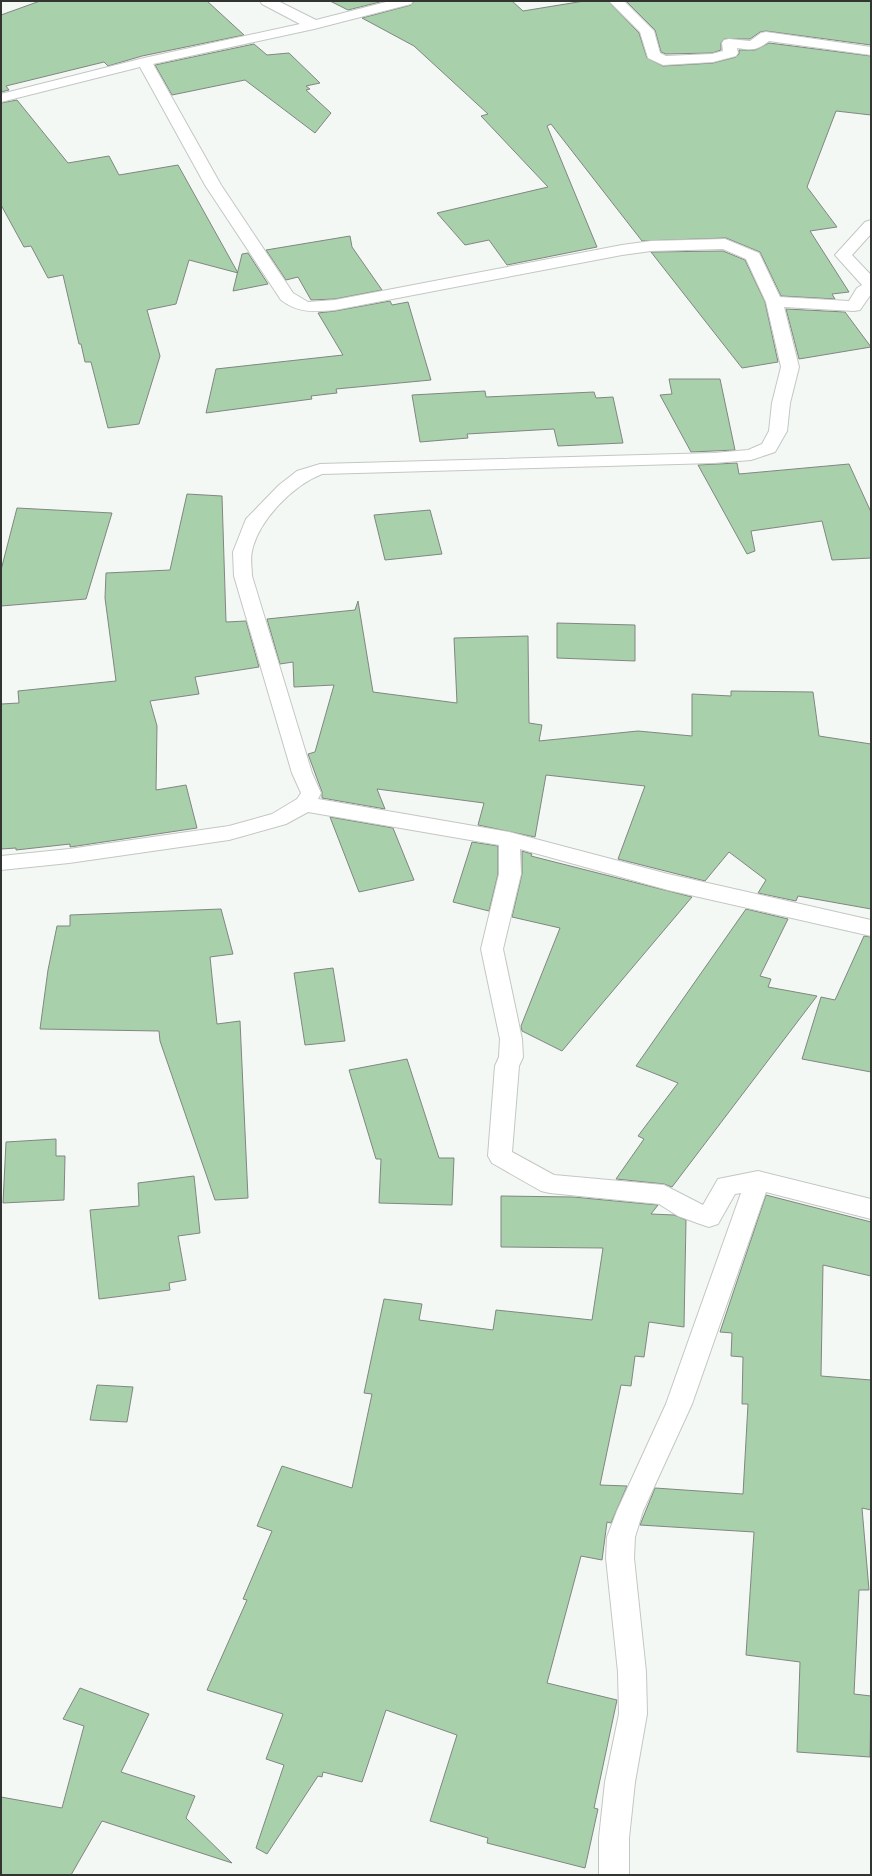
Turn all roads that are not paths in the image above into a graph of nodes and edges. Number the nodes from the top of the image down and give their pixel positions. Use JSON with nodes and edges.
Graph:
{"nodes":[{"id":1,"x":267,"y":1,"type":"edge"},
{"id":2,"x":406,"y":1,"type":"edge"},
{"id":3,"x":616,"y":1,"type":"edge"},
{"id":4,"x":314,"y":25,"type":"junction"},
{"id":5,"x":871,"y":51,"type":"edge"},
{"id":6,"x":144,"y":62,"type":"junction"},
{"id":7,"x":1,"y":98,"type":"edge"},
{"id":8,"x":871,"y":225,"type":"edge"},
{"id":9,"x":871,"y":286,"type":"edge"},
{"id":10,"x":774,"y":302,"type":"junction"},
{"id":11,"x":305,"y":804,"type":"junction"},
{"id":12,"x":509,"y":839,"type":"junction"},
{"id":13,"x":1,"y":863,"type":"edge"},
{"id":14,"x":871,"y":928,"type":"edge"},
{"id":15,"x":758,"y":1180,"type":"junction"},
{"id":16,"x":871,"y":1209,"type":"edge"},
{"id":17,"x":614,"y":1875,"type":"edge"}],
"edges":[{"from":1,"to":4,"type":"street"},
{"from":2,"to":4,"type":"street"},
{"from":3,"to":5,"type":"street"},
{"from":4,"to":6,"type":"street"},
{"from":6,"to":7,"type":"street"},
{"from":6,"to":10,"type":"street"},
{"from":8,"to":9,"type":"street"},
{"from":9,"to":10,"type":"street"},
{"from":10,"to":11,"type":"street"},
{"from":11,"to":12,"type":"street"},
{"from":11,"to":13,"type":"street"},
{"from":12,"to":14,"type":"street"},
{"from":12,"to":15,"type":"street"},
{"from":15,"to":16,"type":"street"},
{"from":15,"to":17,"type":"street"}]}
